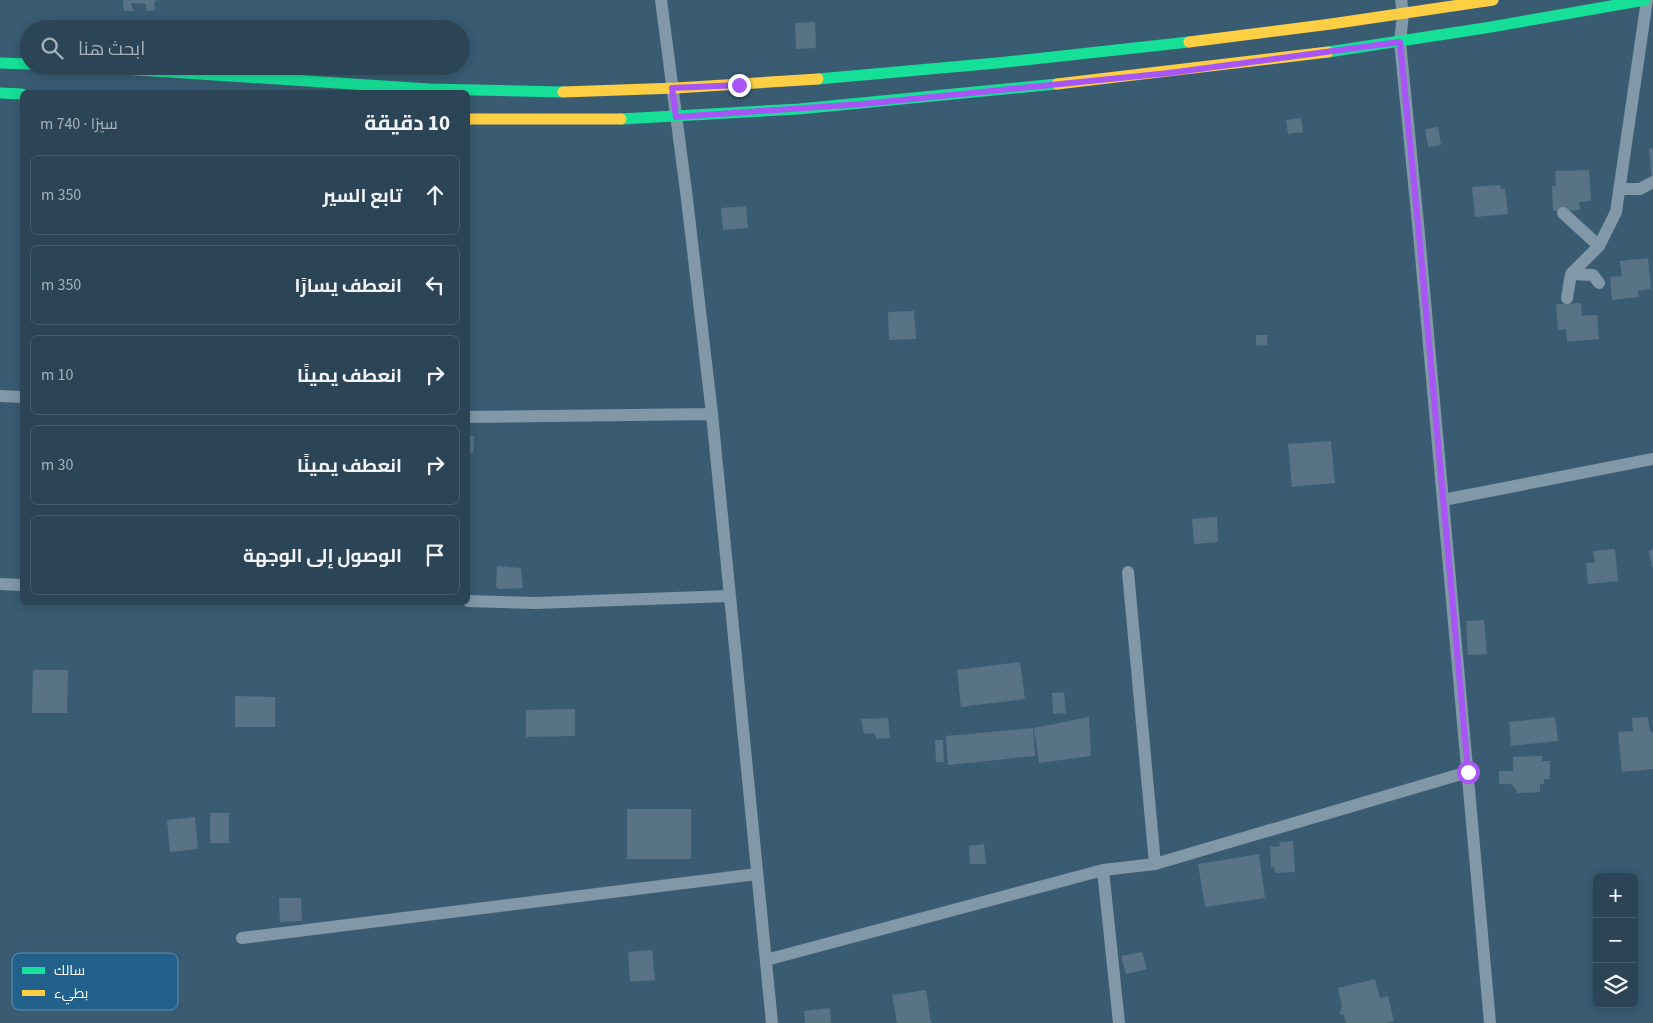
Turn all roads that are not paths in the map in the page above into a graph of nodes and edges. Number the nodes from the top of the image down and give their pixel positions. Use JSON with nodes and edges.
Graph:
{"nodes":[{"id":1,"x":661,"y":0,"type":"edge"},
{"id":2,"x":1401,"y":0,"type":"edge"},
{"id":3,"x":1493,"y":0,"type":"edge"},
{"id":4,"x":1646,"y":0,"type":"edge"},
{"id":5,"x":1403,"y":14,"type":"junction"},
{"id":6,"x":1400,"y":42,"type":"junction"},
{"id":7,"x":0,"y":63,"type":"edge"},
{"id":8,"x":20,"y":64,"type":"edge"},
{"id":9,"x":211,"y":75,"type":"edge"},
{"id":10,"x":672,"y":88,"type":"junction"},
{"id":11,"x":436,"y":90,"type":"edge"},
{"id":12,"x":470,"y":91,"type":"edge"},
{"id":13,"x":0,"y":93,"type":"edge"},
{"id":14,"x":20,"y":94,"type":"edge"},
{"id":15,"x":676,"y":117,"type":"junction"},
{"id":16,"x":470,"y":119,"type":"edge"},
{"id":17,"x":1653,"y":182,"type":"edge"},
{"id":18,"x":1620,"y":189,"type":"junction"},
{"id":19,"x":1563,"y":213,"type":"dead end"},
{"id":20,"x":1599,"y":246,"type":"junction"},
{"id":21,"x":1571,"y":274,"type":"junction"},
{"id":22,"x":1599,"y":283,"type":"dead end"},
{"id":23,"x":1567,"y":298,"type":"dead end"},
{"id":24,"x":0,"y":396,"type":"edge"},
{"id":25,"x":20,"y":397,"type":"edge"},
{"id":26,"x":712,"y":414,"type":"junction"},
{"id":27,"x":470,"y":417,"type":"edge"},
{"id":28,"x":1653,"y":459,"type":"edge"},
{"id":29,"x":1443,"y":500,"type":"junction"},
{"id":30,"x":1128,"y":572,"type":"dead end"},
{"id":31,"x":0,"y":584,"type":"edge"},
{"id":32,"x":20,"y":585,"type":"edge"},
{"id":33,"x":730,"y":596,"type":"junction"},
{"id":34,"x":470,"y":601,"type":"edge"},
{"id":35,"x":1468,"y":772,"type":"junction"},
{"id":36,"x":1155,"y":864,"type":"junction"},
{"id":37,"x":1103,"y":870,"type":"junction"},
{"id":38,"x":757,"y":874,"type":"junction"},
{"id":39,"x":242,"y":938,"type":"dead end"},
{"id":40,"x":766,"y":960,"type":"junction"},
{"id":41,"x":772,"y":1023,"type":"edge"},
{"id":42,"x":1119,"y":1023,"type":"edge"},
{"id":43,"x":1490,"y":1023,"type":"edge"}],
"edges":[{"from":1,"to":10,"type":"street"},
{"from":2,"to":5,"type":"street"},
{"from":3,"to":5,"type":"main road"},
{"from":4,"to":6,"type":"main road"},
{"from":4,"to":18,"type":"street"},
{"from":5,"to":6,"type":"street"},
{"from":5,"to":10,"type":"main road"},
{"from":6,"to":15,"type":"main road"},
{"from":6,"to":29,"type":"street"},
{"from":7,"to":8,"type":"main road"},
{"from":9,"to":11,"type":"main road"},
{"from":10,"to":12,"type":"main road"},
{"from":10,"to":15,"type":"street"},
{"from":13,"to":14,"type":"main road"},
{"from":15,"to":16,"type":"main road"},
{"from":15,"to":26,"type":"street"},
{"from":17,"to":18,"type":"street"},
{"from":18,"to":20,"type":"street"},
{"from":19,"to":20,"type":"street"},
{"from":20,"to":21,"type":"street"},
{"from":21,"to":22,"type":"street"},
{"from":21,"to":23,"type":"street"},
{"from":24,"to":25,"type":"street"},
{"from":26,"to":27,"type":"street"},
{"from":26,"to":33,"type":"street"},
{"from":28,"to":29,"type":"street"},
{"from":29,"to":35,"type":"street"},
{"from":30,"to":36,"type":"street"},
{"from":31,"to":32,"type":"street"},
{"from":33,"to":34,"type":"street"},
{"from":33,"to":38,"type":"street"},
{"from":35,"to":36,"type":"street"},
{"from":35,"to":43,"type":"street"},
{"from":36,"to":37,"type":"street"},
{"from":37,"to":40,"type":"street"},
{"from":37,"to":42,"type":"street"},
{"from":38,"to":39,"type":"street"},
{"from":38,"to":40,"type":"street"},
{"from":40,"to":41,"type":"street"}]}
